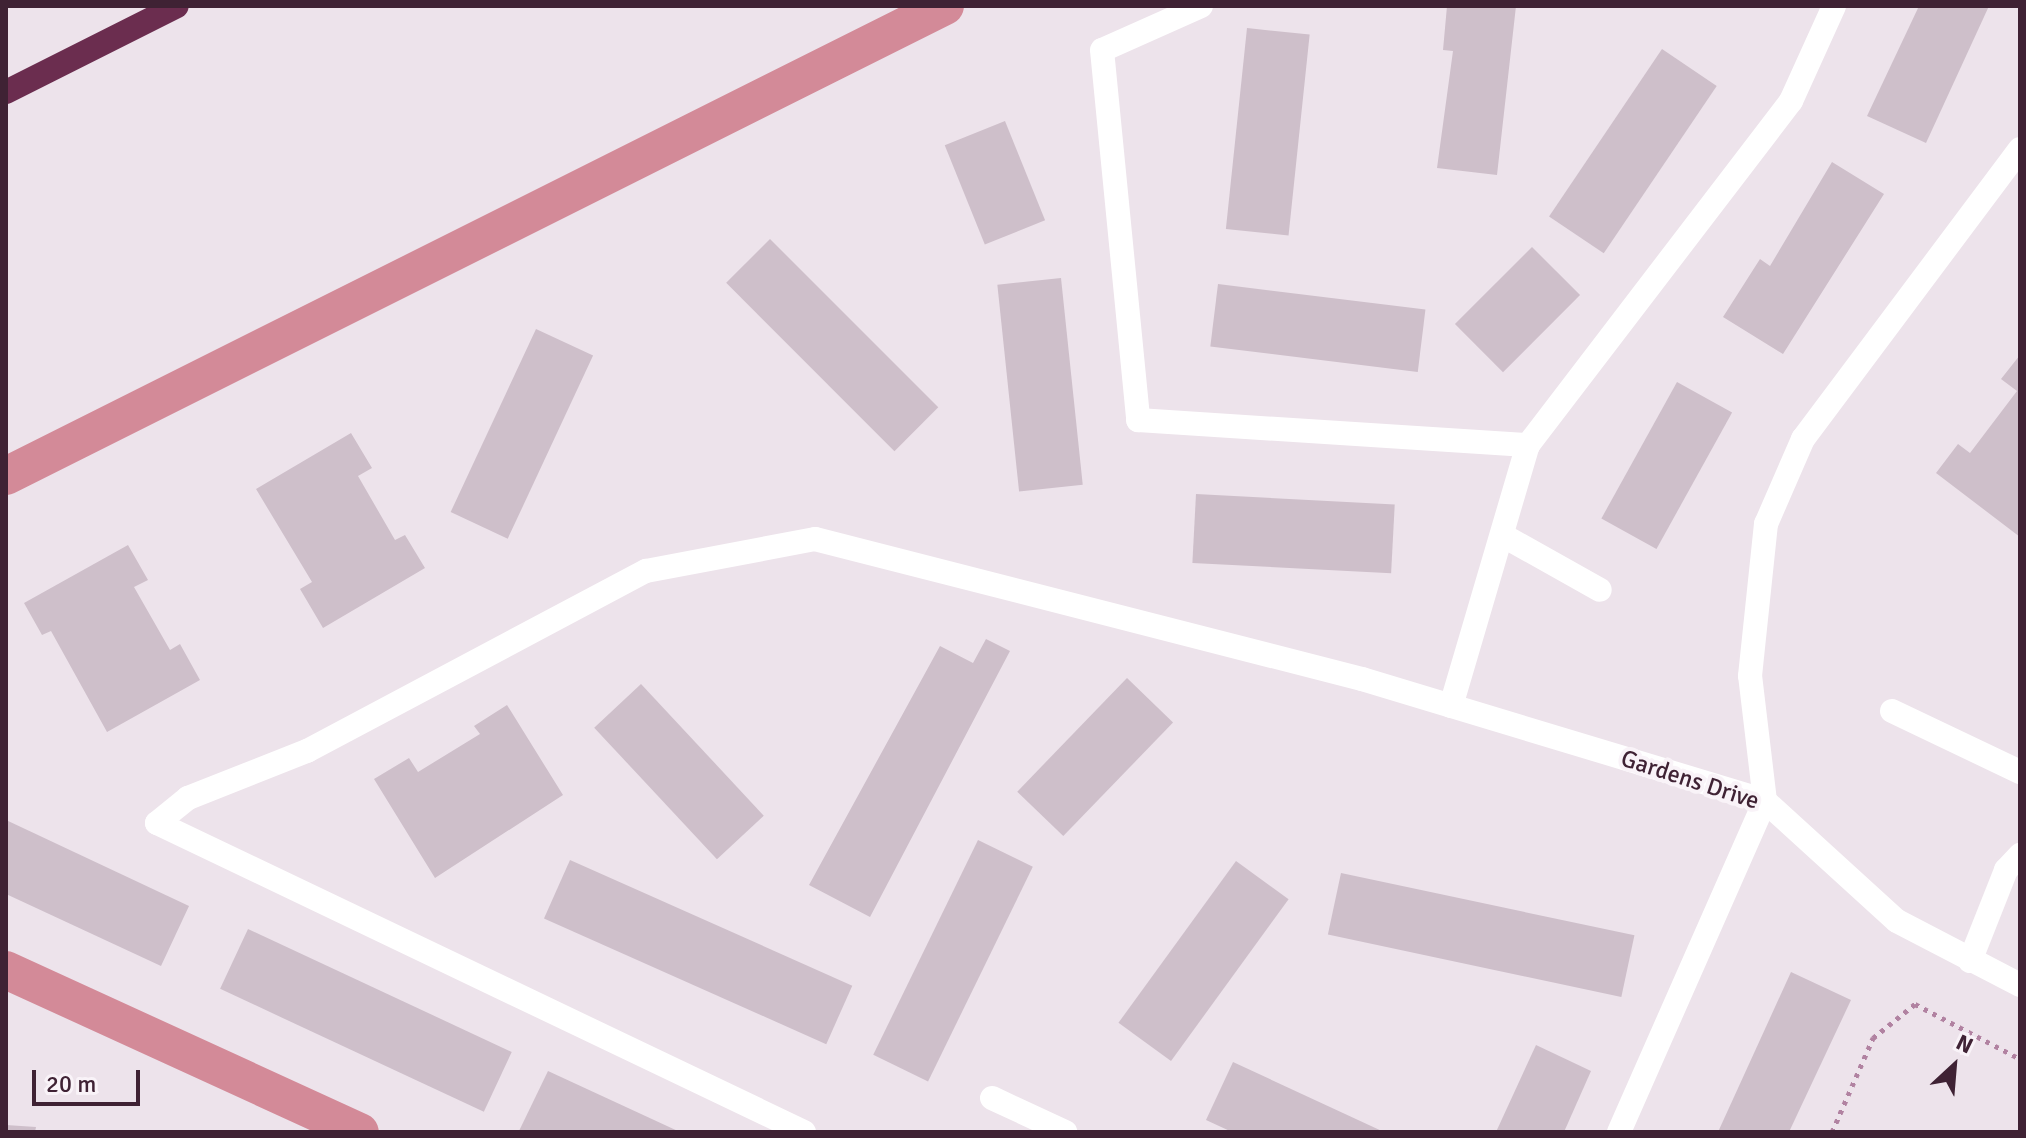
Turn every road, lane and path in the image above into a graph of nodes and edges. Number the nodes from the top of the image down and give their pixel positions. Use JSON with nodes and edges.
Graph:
{"nodes":[{"id":1,"x":177,"y":6,"type":"edge"},
{"id":2,"x":1201,"y":6,"type":"edge"},
{"id":3,"x":1834,"y":6,"type":"edge"},
{"id":4,"x":6,"y":92,"type":"edge"},
{"id":5,"x":2020,"y":149,"type":"edge"},
{"id":6,"x":1528,"y":445,"type":"junction"},
{"id":7,"x":1502,"y":535,"type":"junction"},
{"id":8,"x":1600,"y":590,"type":"dead end"},
{"id":9,"x":1451,"y":706,"type":"junction"},
{"id":10,"x":1892,"y":711,"type":"dead end"},
{"id":11,"x":2020,"y":772,"type":"edge"},
{"id":12,"x":1765,"y":801,"type":"junction"},
{"id":13,"x":2020,"y":855,"type":"edge"},
{"id":14,"x":1970,"y":961,"type":"junction"},
{"id":15,"x":2020,"y":985,"type":"edge"},
{"id":16,"x":2020,"y":1059,"type":"edge"},
{"id":17,"x":992,"y":1098,"type":"dead end"},
{"id":18,"x":804,"y":1132,"type":"edge"},
{"id":19,"x":1065,"y":1132,"type":"edge"},
{"id":20,"x":1619,"y":1132,"type":"edge"},
{"id":21,"x":1832,"y":1132,"type":"edge"}],
"edges":[{"from":1,"to":4,"type":"highway"},
{"from":2,"to":6,"type":"street"},
{"from":3,"to":6,"type":"street"},
{"from":5,"to":12,"type":"street"},
{"from":6,"to":7,"type":"street"},
{"from":7,"to":8,"type":"street"},
{"from":7,"to":9,"type":"street"},
{"from":9,"to":12,"type":"street","name":"Gardens Drive"},
{"from":9,"to":18,"type":"street","name":"Gardens Drive"},
{"from":10,"to":11,"type":"street"},
{"from":12,"to":14,"type":"street","name":"Gardens Drive"},
{"from":12,"to":20,"type":"street"},
{"from":13,"to":14,"type":"street"},
{"from":14,"to":15,"type":"street","name":"Gardens Drive"},
{"from":16,"to":21,"type":"path"},
{"from":17,"to":19,"type":"street"}]}
